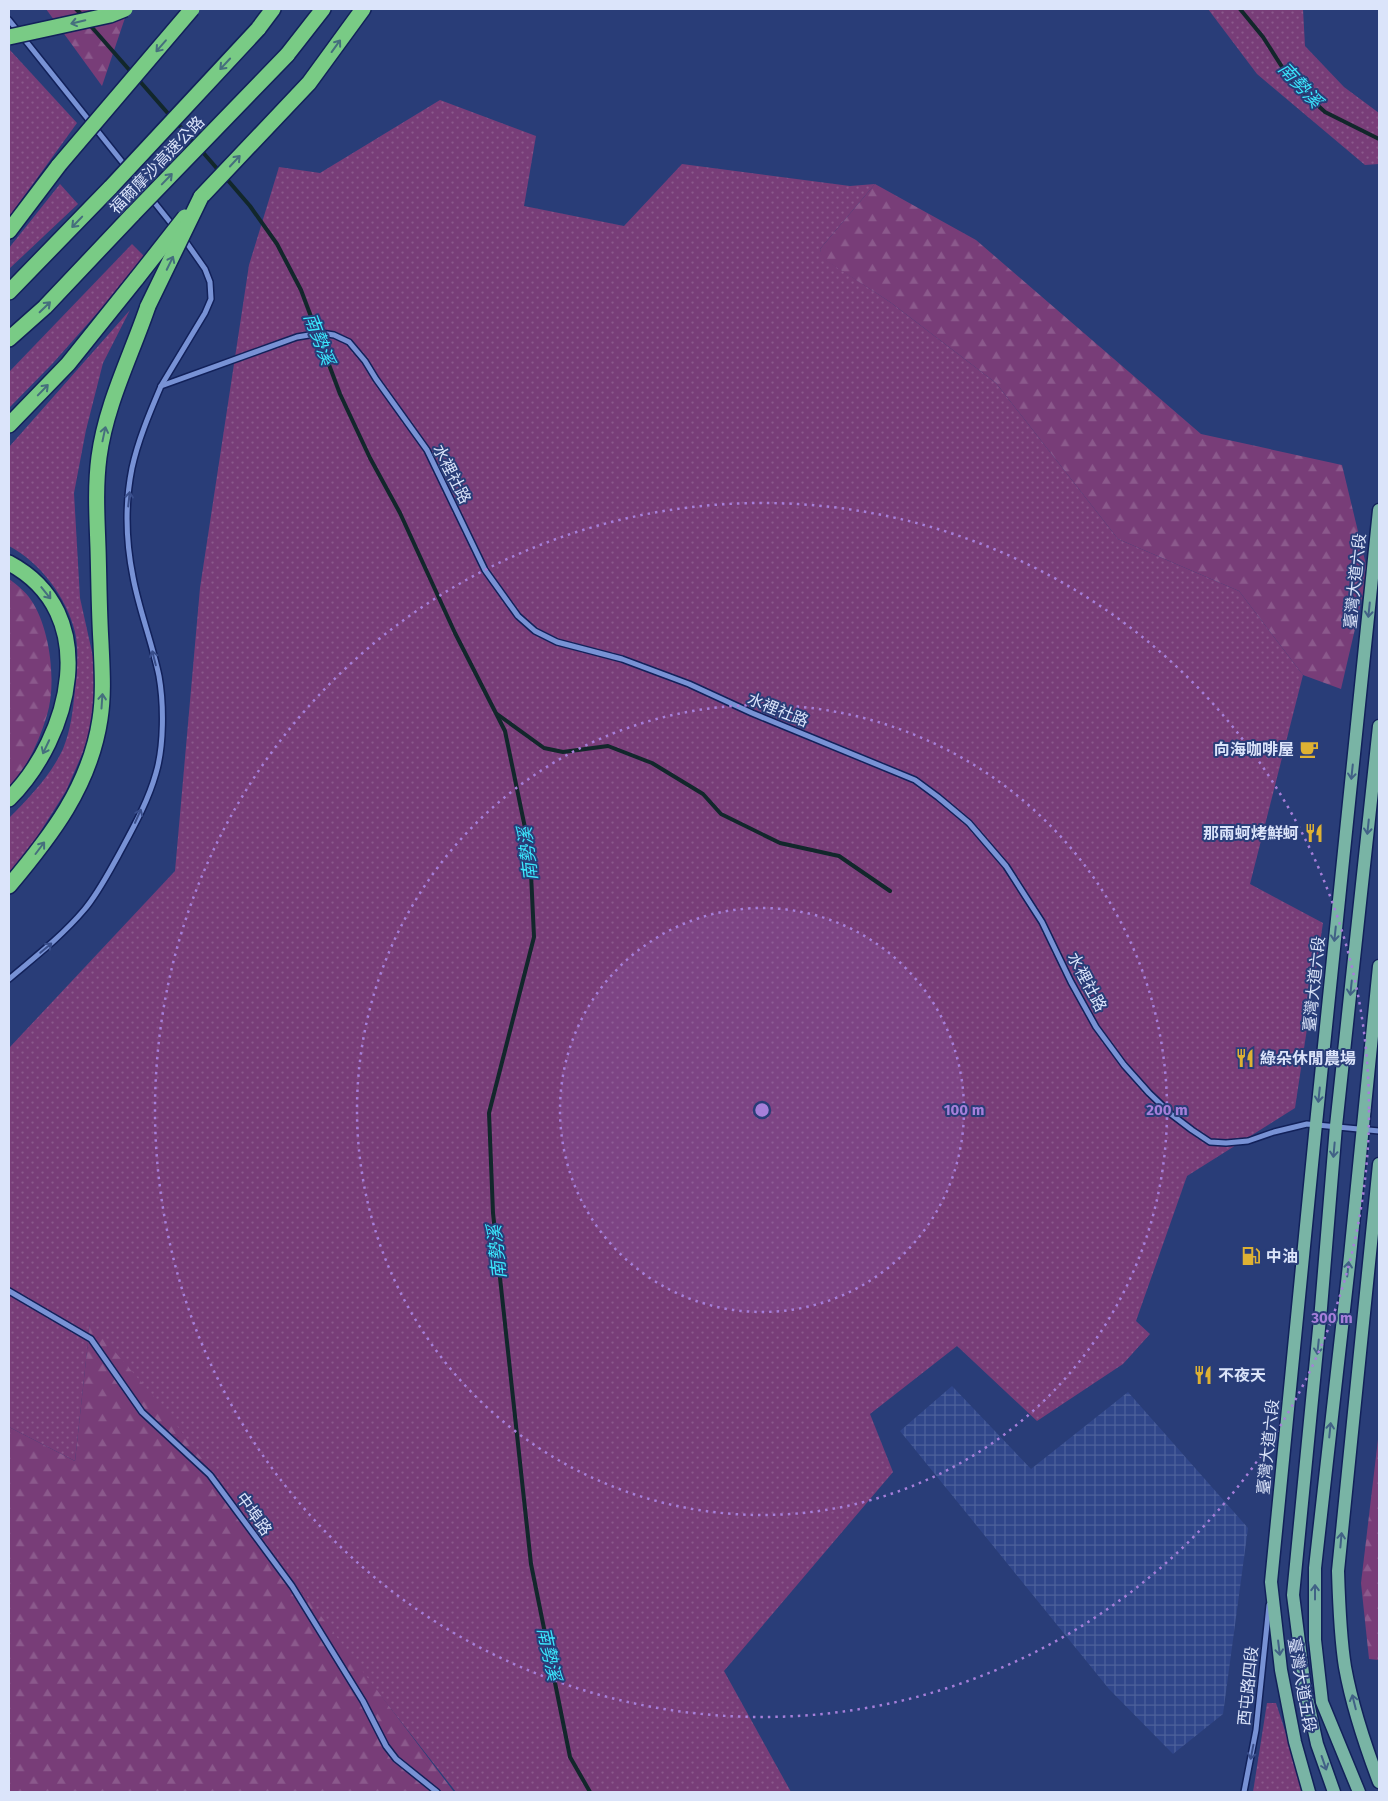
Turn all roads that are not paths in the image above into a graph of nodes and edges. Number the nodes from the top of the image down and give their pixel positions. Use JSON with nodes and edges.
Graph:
{"nodes":[{"id":1,"x":125,"y":9,"type":"edge"},
{"id":2,"x":192,"y":9,"type":"edge"},
{"id":3,"x":273,"y":9,"type":"edge"},
{"id":4,"x":324,"y":9,"type":"edge"},
{"id":5,"x":363,"y":9,"type":"edge"},
{"id":6,"x":9,"y":20,"type":"edge"},
{"id":7,"x":9,"y":38,"type":"edge"},
{"id":8,"x":201,"y":197,"type":"junction"},
{"id":9,"x":9,"y":231,"type":"edge"},
{"id":10,"x":9,"y":292,"type":"edge"},
{"id":11,"x":9,"y":339,"type":"edge"},
{"id":12,"x":161,"y":386,"type":"junction"},
{"id":13,"x":9,"y":425,"type":"edge"},
{"id":14,"x":1379,"y":510,"type":"edge"},
{"id":15,"x":9,"y":563,"type":"edge"},
{"id":16,"x":1379,"y":726,"type":"edge"},
{"id":17,"x":9,"y":799,"type":"edge"},
{"id":18,"x":9,"y":886,"type":"edge"},
{"id":19,"x":1379,"y":966,"type":"edge"},
{"id":20,"x":9,"y":979,"type":"edge"},
{"id":21,"x":1316,"y":1124,"type":"junction"},
{"id":22,"x":1336,"y":1126,"type":"junction"},
{"id":23,"x":1363,"y":1129,"type":"junction"},
{"id":24,"x":1379,"y":1130,"type":"edge"},
{"id":25,"x":1379,"y":1164,"type":"edge"},
{"id":26,"x":9,"y":1291,"type":"edge"},
{"id":27,"x":1271,"y":1582,"type":"junction"},
{"id":28,"x":1379,"y":1782,"type":"edge"},
{"id":29,"x":437,"y":1792,"type":"edge"},
{"id":30,"x":1244,"y":1792,"type":"edge"},
{"id":31,"x":1309,"y":1792,"type":"edge"},
{"id":32,"x":1334,"y":1792,"type":"edge"},
{"id":33,"x":1359,"y":1792,"type":"edge"}],
"edges":[{"from":1,"to":7,"type":"highway","one_way":true,"bridge":true},
{"from":2,"to":9,"type":"highway","one_way":true,"bridge":true},
{"from":3,"to":10,"type":"highway","name":"福爾摩沙高速公路","one_way":true,"bridge":true},
{"from":11,"to":4,"type":"highway","name":"福爾摩沙高速公路","one_way":true,"bridge":true},
{"from":8,"to":5,"type":"highway","one_way":true},
{"from":6,"to":12,"type":"street"},
{"from":13,"to":8,"type":"highway","one_way":true,"bridge":true},
{"from":18,"to":8,"type":"highway","one_way":true,"bridge":true},
{"from":20,"to":12,"type":"street","one_way":true},
{"from":12,"to":21,"type":"street","name":"水裡社路"},
{"from":14,"to":21,"type":"main road","name":"臺灣大道六段","one_way":true},
{"from":15,"to":17,"type":"highway","one_way":true},
{"from":16,"to":22,"type":"main road","one_way":true},
{"from":19,"to":23,"type":"main road"},
{"from":21,"to":22,"type":"street","name":"水裡社路"},
{"from":21,"to":27,"type":"main road","name":"臺灣大道六段"},
{"from":22,"to":23,"type":"street","name":"水裡社路"},
{"from":22,"to":32,"type":"main road","name":"臺灣大道五段","one_way":true},
{"from":23,"to":24,"type":"street","name":"水裡社路"},
{"from":33,"to":23,"type":"main road","name":"臺灣大道五段","one_way":true},
{"from":28,"to":25,"type":"main road","one_way":true},
{"from":26,"to":29,"type":"street","name":"中埠路"},
{"from":27,"to":30,"type":"street","name":"西屯路四段","one_way":true},
{"from":27,"to":31,"type":"main road","name":"臺灣大道五段","one_way":true}]}
